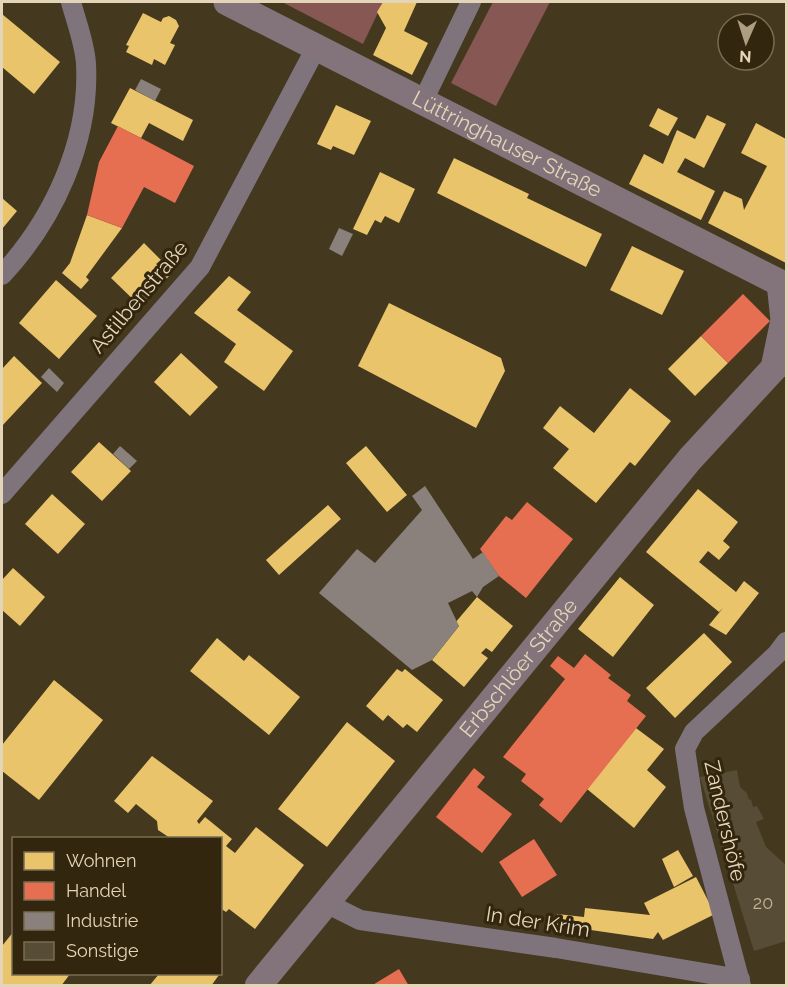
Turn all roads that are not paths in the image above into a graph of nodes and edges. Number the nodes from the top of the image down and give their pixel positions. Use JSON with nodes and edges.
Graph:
{"nodes":[{"id":1,"x":71,"y":2,"type":"edge"},
{"id":2,"x":227,"y":2,"type":"edge"},
{"id":3,"x":471,"y":2,"type":"edge"},
{"id":4,"x":317,"y":46,"type":"junction"},
{"id":5,"x":423,"y":101,"type":"junction"},
{"id":6,"x":2,"y":276,"type":"edge"},
{"id":7,"x":783,"y":284,"type":"edge"},
{"id":8,"x":780,"y":363,"type":"edge"},
{"id":9,"x":2,"y":494,"type":"edge"},
{"id":10,"x":786,"y":642,"type":"edge"},
{"id":11,"x":324,"y":902,"type":"junction"},
{"id":12,"x":741,"y":982,"type":"edge"},
{"id":13,"x":258,"y":986,"type":"edge"}],
"edges":[{"from":1,"to":6,"type":"street"},
{"from":2,"to":4,"type":"street","name":"Lüttringhauser Straße"},
{"from":3,"to":5,"type":"street"},
{"from":4,"to":5,"type":"street","name":"Lüttringhauser Straße"},
{"from":4,"to":9,"type":"street","name":"Astilbenstraße"},
{"from":5,"to":7,"type":"street","name":"Lüttringhauser Straße"},
{"from":7,"to":8,"type":"street"},
{"from":8,"to":11,"type":"street","name":"Erbschlöer Straße"},
{"from":10,"to":12,"type":"street","name":"Zandershöfe"},
{"from":11,"to":12,"type":"street","name":"In der Krim"},
{"from":11,"to":13,"type":"street","name":"Erbschlöer Straße"}]}
